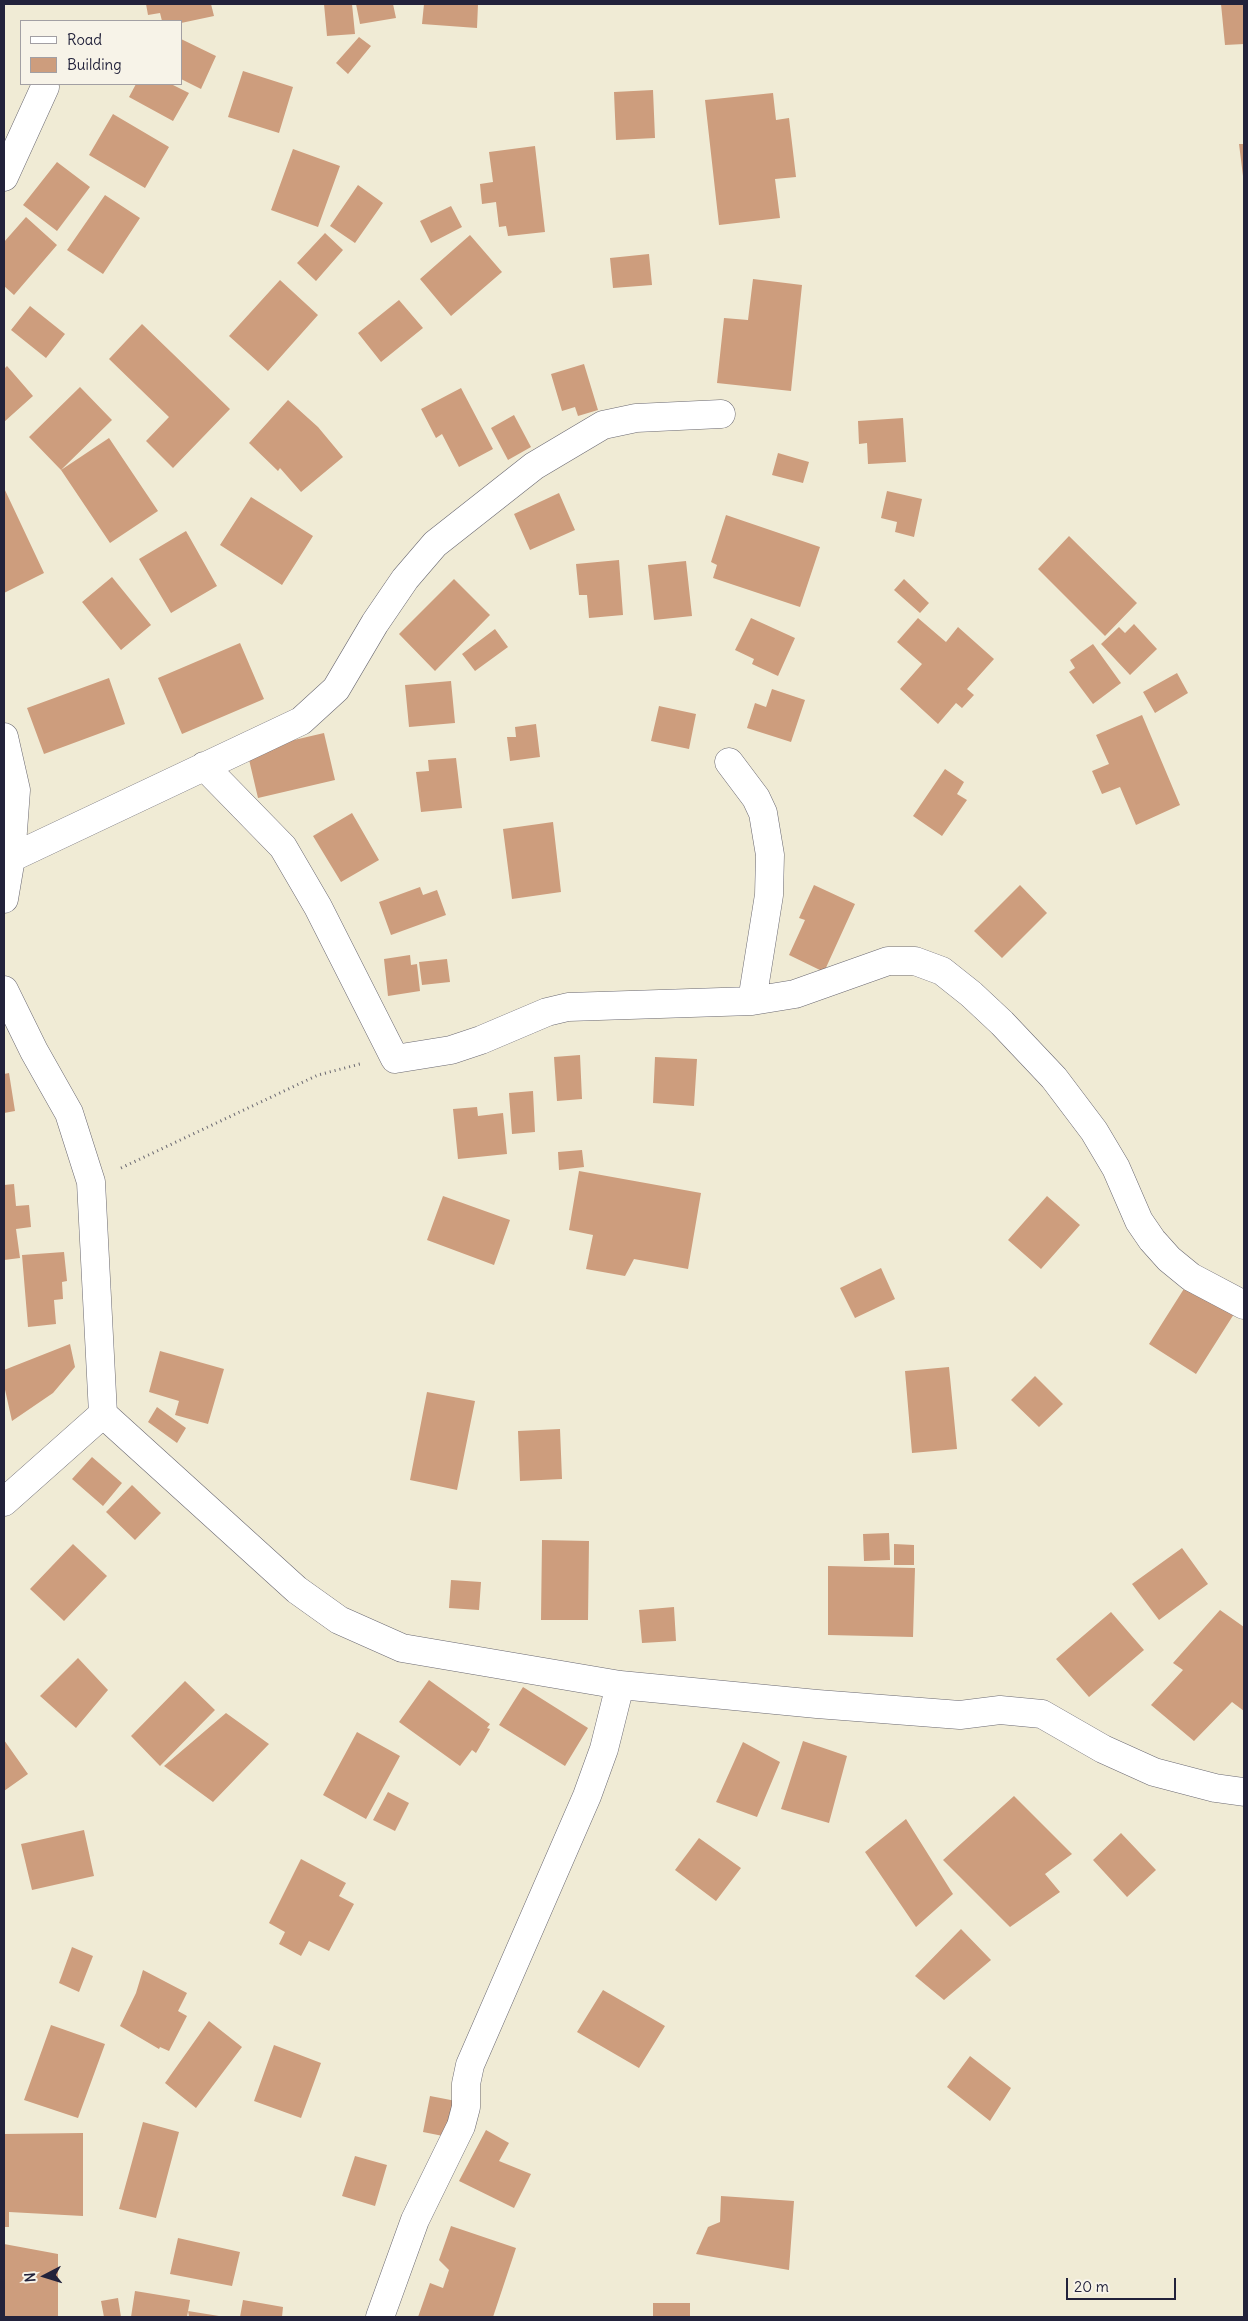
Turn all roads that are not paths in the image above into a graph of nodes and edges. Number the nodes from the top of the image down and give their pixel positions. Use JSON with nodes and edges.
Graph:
{"nodes":[{"id":1,"x":45,"y":87,"type":"dead end"},
{"id":2,"x":4,"y":177,"type":"edge"},
{"id":3,"x":721,"y":414,"type":"dead end"},
{"id":4,"x":4,"y":737,"type":"edge"},
{"id":5,"x":729,"y":762,"type":"dead end"},
{"id":6,"x":204,"y":766,"type":"junction"},
{"id":7,"x":11,"y":858,"type":"junction"},
{"id":8,"x":4,"y":898,"type":"edge"},
{"id":9,"x":4,"y":990,"type":"edge"},
{"id":10,"x":752,"y":1001,"type":"junction"},
{"id":11,"x":1244,"y":1305,"type":"edge"},
{"id":12,"x":103,"y":1414,"type":"junction"},
{"id":13,"x":4,"y":1502,"type":"edge"},
{"id":14,"x":620,"y":1685,"type":"junction"},
{"id":15,"x":1244,"y":1792,"type":"edge"},
{"id":16,"x":380,"y":2317,"type":"edge"}],
"edges":[{"from":1,"to":2,"type":"street"},
{"from":3,"to":6,"type":"street"},
{"from":4,"to":7,"type":"street"},
{"from":5,"to":10,"type":"street"},
{"from":6,"to":7,"type":"street"},
{"from":6,"to":10,"type":"street"},
{"from":7,"to":8,"type":"street"},
{"from":9,"to":12,"type":"street"},
{"from":10,"to":11,"type":"street"},
{"from":12,"to":13,"type":"street"},
{"from":12,"to":14,"type":"street"},
{"from":14,"to":15,"type":"street"},
{"from":14,"to":16,"type":"street"}]}
